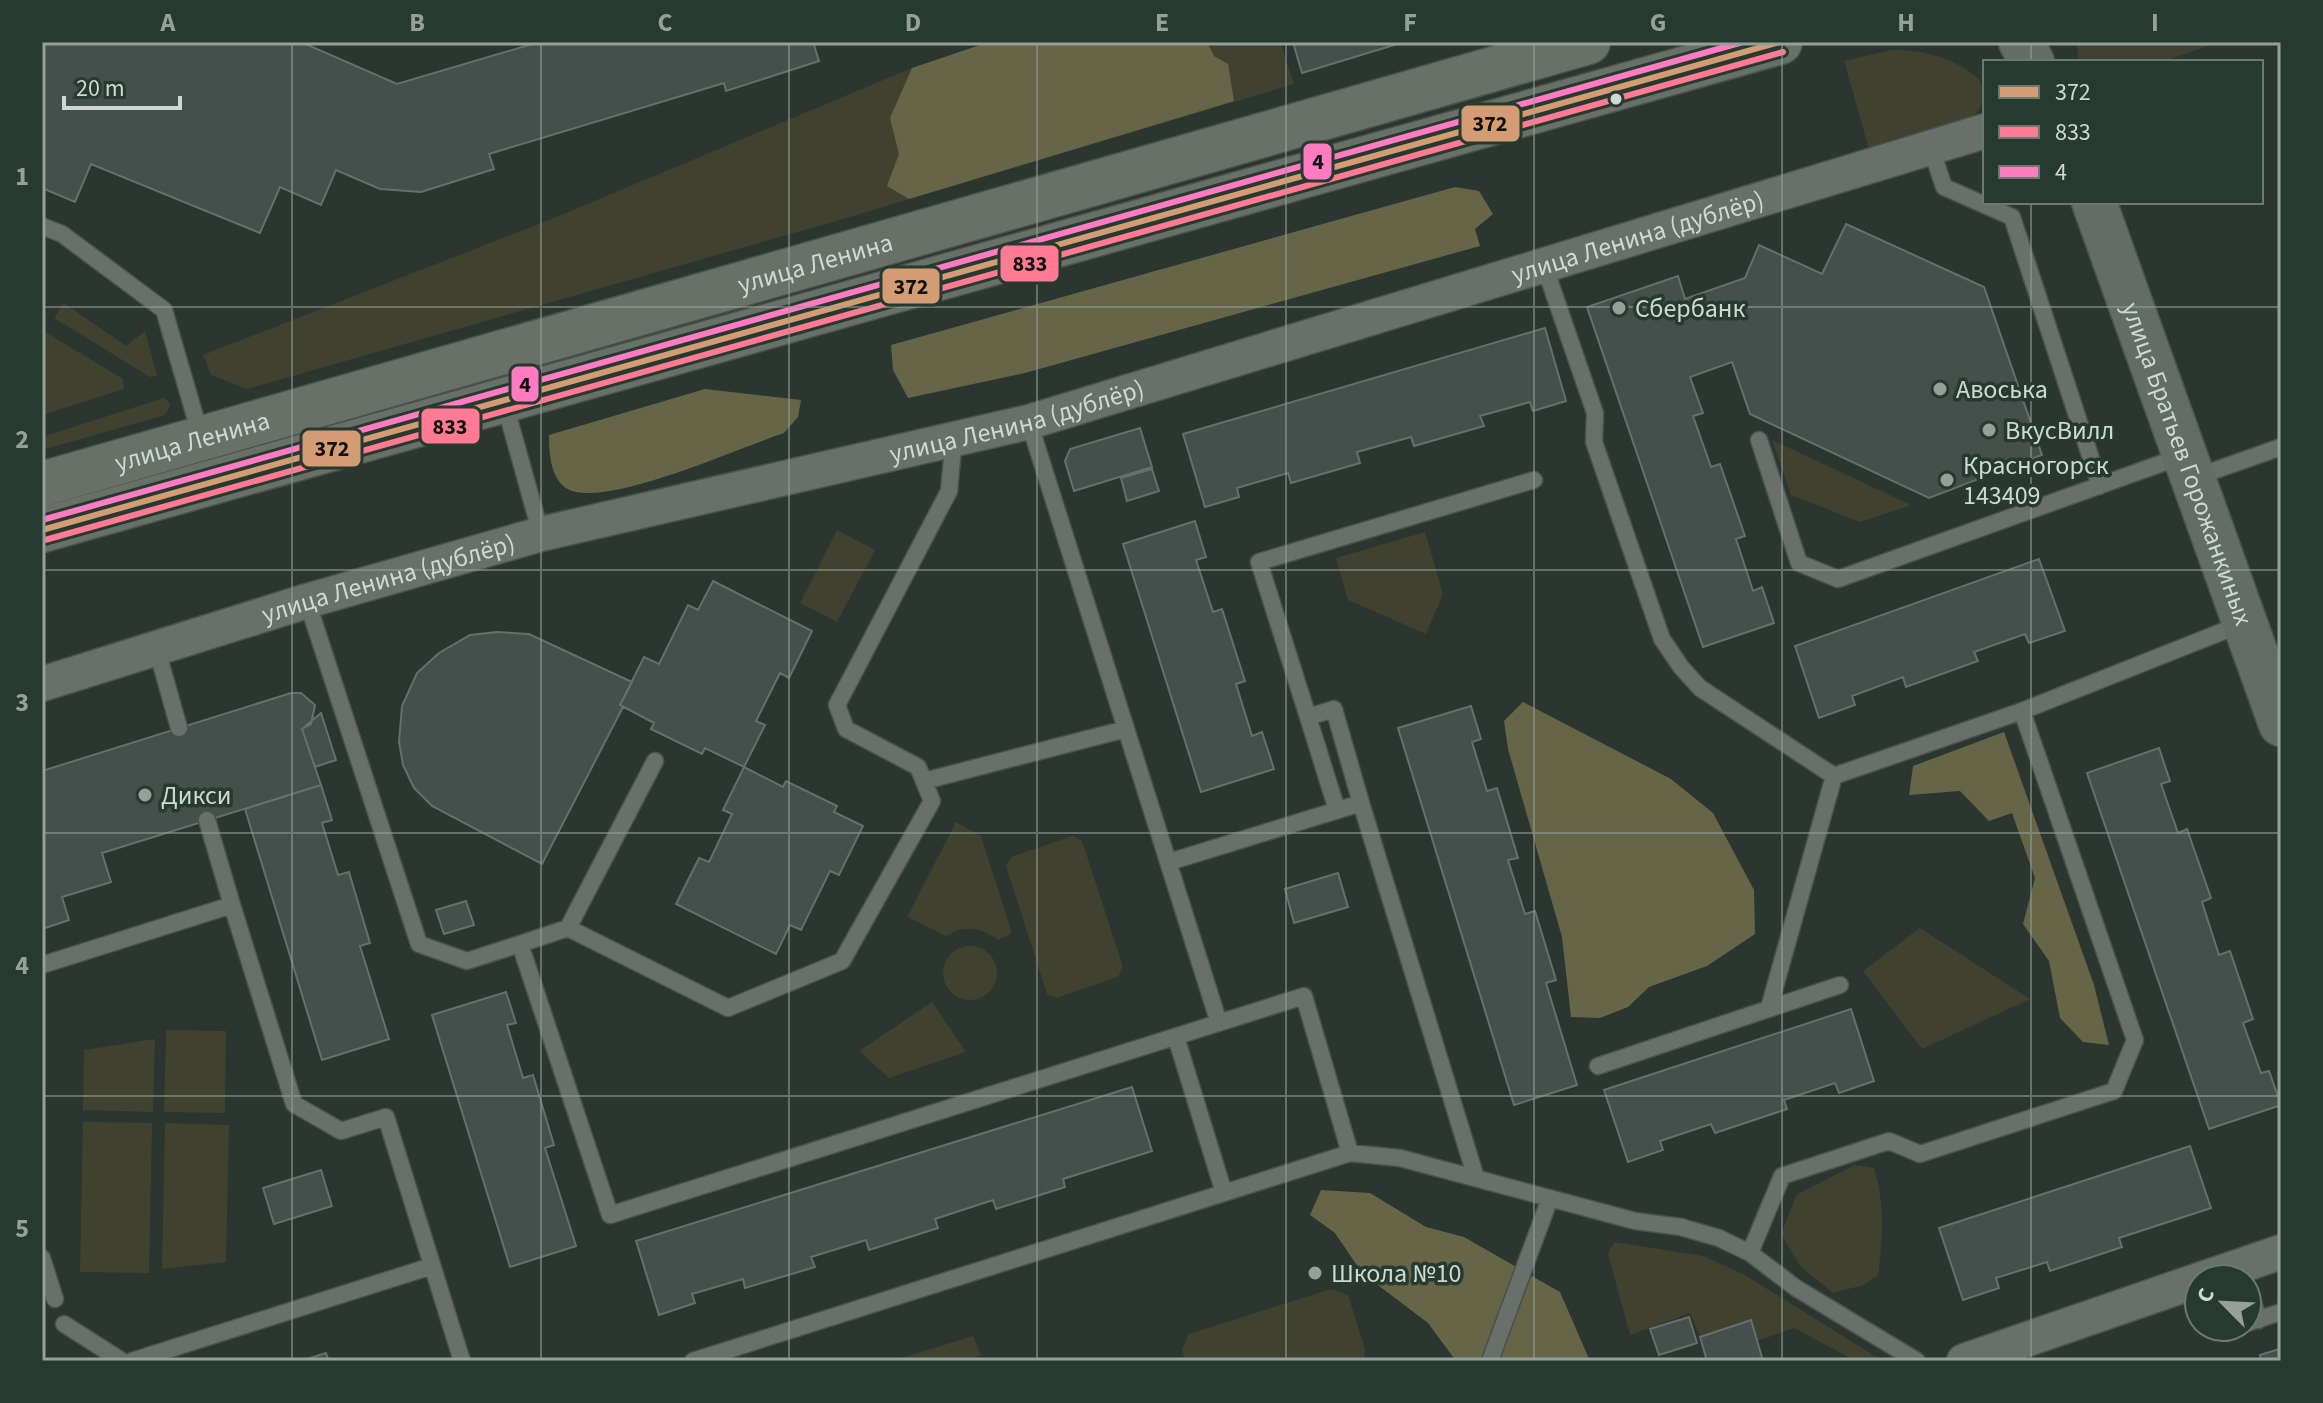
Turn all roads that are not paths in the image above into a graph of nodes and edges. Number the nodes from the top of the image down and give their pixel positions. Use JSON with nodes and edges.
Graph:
{"nodes":[{"id":1,"x":1588,"y":42,"type":"edge"},
{"id":2,"x":1780,"y":42,"type":"edge"},
{"id":3,"x":2021,"y":42,"type":"edge"},
{"id":4,"x":2031,"y":60,"type":"edge"},
{"id":5,"x":1983,"y":132,"type":"edge"},
{"id":6,"x":1931,"y":148,"type":"junction"},
{"id":7,"x":2095,"y":204,"type":"edge"},
{"id":8,"x":42,"y":226,"type":"edge"},
{"id":9,"x":1544,"y":265,"type":"junction"},
{"id":10,"x":504,"y":399,"type":"junction"},
{"id":11,"x":1029,"y":422,"type":"junction"},
{"id":12,"x":954,"y":437,"type":"junction"},
{"id":13,"x":201,"y":439,"type":"junction"},
{"id":14,"x":1759,"y":440,"type":"dead end"},
{"id":15,"x":2279,"y":452,"type":"edge"},
{"id":16,"x":2190,"y":466,"type":"junction"},
{"id":17,"x":1534,"y":480,"type":"dead end"},
{"id":18,"x":42,"y":484,"type":"edge"},
{"id":19,"x":2100,"y":486,"type":"junction"},
{"id":20,"x":42,"y":530,"type":"edge"},
{"id":21,"x":541,"y":534,"type":"junction"},
{"id":22,"x":307,"y":601,"type":"junction"},
{"id":23,"x":2245,"y":623,"type":"junction"},
{"id":24,"x":157,"y":650,"type":"junction"},
{"id":25,"x":42,"y":684,"type":"edge"},
{"id":26,"x":2022,"y":711,"type":"junction"},
{"id":27,"x":1308,"y":717,"type":"junction"},
{"id":28,"x":2281,"y":724,"type":"edge"},
{"id":29,"x":179,"y":728,"type":"dead end"},
{"id":30,"x":1126,"y":729,"type":"junction"},
{"id":31,"x":655,"y":761,"type":"dead end"},
{"id":32,"x":1834,"y":776,"type":"junction"},
{"id":33,"x":924,"y":781,"type":"junction"},
{"id":34,"x":1361,"y":803,"type":"junction"},
{"id":35,"x":1337,"y":810,"type":"junction"},
{"id":36,"x":207,"y":820,"type":"dead end"},
{"id":37,"x":1169,"y":862,"type":"junction"},
{"id":38,"x":232,"y":905,"type":"junction"},
{"id":39,"x":568,"y":928,"type":"junction"},
{"id":40,"x":520,"y":944,"type":"junction"},
{"id":41,"x":42,"y":965,"type":"edge"},
{"id":42,"x":1840,"y":985,"type":"dead end"},
{"id":43,"x":1769,"y":1008,"type":"junction"},
{"id":44,"x":1219,"y":1023,"type":"junction"},
{"id":45,"x":1176,"y":1037,"type":"junction"},
{"id":46,"x":1598,"y":1066,"type":"dead end"},
{"id":47,"x":1350,"y":1153,"type":"junction"},
{"id":48,"x":1476,"y":1178,"type":"junction"},
{"id":49,"x":1224,"y":1193,"type":"junction"},
{"id":50,"x":1550,"y":1198,"type":"junction"},
{"id":51,"x":2281,"y":1252,"type":"edge"},
{"id":52,"x":1750,"y":1253,"type":"junction"},
{"id":53,"x":42,"y":1258,"type":"edge"},
{"id":54,"x":2263,"y":1264,"type":"edge"},
{"id":55,"x":432,"y":1266,"type":"junction"},
{"id":56,"x":2183,"y":1286,"type":"edge"},
{"id":57,"x":55,"y":1299,"type":"dead end"},
{"id":58,"x":64,"y":1324,"type":"dead end"},
{"id":59,"x":122,"y":1361,"type":"edge"},
{"id":60,"x":132,"y":1361,"type":"edge"},
{"id":61,"x":462,"y":1361,"type":"edge"},
{"id":62,"x":693,"y":1361,"type":"edge"},
{"id":63,"x":1490,"y":1361,"type":"edge"},
{"id":64,"x":1917,"y":1361,"type":"edge"},
{"id":65,"x":1964,"y":1361,"type":"edge"}],
"edges":[{"from":1,"to":13,"type":"main road","name":"улица Ленина"},
{"from":2,"to":10,"type":"main road","name":"улица Ленина"},
{"from":3,"to":4,"type":"street"},
{"from":5,"to":6,"type":"street","name":"улица Ленина (дублёр)"},
{"from":6,"to":9,"type":"street","name":"улица Ленина (дублёр)"},
{"from":6,"to":19,"type":"lane"},
{"from":7,"to":16,"type":"street","name":"улица Братьев Горожанкиных"},
{"from":8,"to":13,"type":"lane"},
{"from":9,"to":11,"type":"street","name":"улица Ленина (дублёр)"},
{"from":9,"to":32,"type":"lane"},
{"from":10,"to":20,"type":"main road","name":"улица Ленина"},
{"from":10,"to":21,"type":"lane"},
{"from":11,"to":12,"type":"street","name":"улица Ленина (дублёр)"},
{"from":11,"to":30,"type":"lane"},
{"from":12,"to":21,"type":"street","name":"улица Ленина (дублёр)"},
{"from":12,"to":33,"type":"lane"},
{"from":13,"to":18,"type":"main road","name":"улица Ленина"},
{"from":14,"to":19,"type":"lane"},
{"from":15,"to":16,"type":"lane"},
{"from":16,"to":19,"type":"lane"},
{"from":16,"to":23,"type":"street","name":"улица Братьев Горожанкиных"},
{"from":17,"to":27,"type":"lane"},
{"from":21,"to":22,"type":"street","name":"улица Ленина (дублёр)"},
{"from":22,"to":24,"type":"street","name":"улица Ленина (дублёр)"},
{"from":22,"to":40,"type":"lane"},
{"from":23,"to":26,"type":"lane"},
{"from":23,"to":28,"type":"street","name":"улица Братьев Горожанкиных"},
{"from":24,"to":25,"type":"street","name":"улица Ленина (дублёр)"},
{"from":24,"to":29,"type":"lane"},
{"from":26,"to":32,"type":"lane"},
{"from":26,"to":52,"type":"lane"},
{"from":27,"to":34,"type":"lane"},
{"from":27,"to":35,"type":"lane"},
{"from":30,"to":33,"type":"lane"},
{"from":30,"to":37,"type":"lane"},
{"from":31,"to":39,"type":"lane"},
{"from":32,"to":43,"type":"lane"},
{"from":33,"to":39,"type":"lane"},
{"from":34,"to":35,"type":"lane"},
{"from":34,"to":48,"type":"lane"},
{"from":35,"to":37,"type":"lane"},
{"from":36,"to":38,"type":"lane"},
{"from":37,"to":44,"type":"lane"},
{"from":38,"to":41,"type":"lane"},
{"from":38,"to":55,"type":"lane"},
{"from":39,"to":40,"type":"lane"},
{"from":40,"to":45,"type":"lane"},
{"from":42,"to":43,"type":"lane"},
{"from":43,"to":46,"type":"lane"},
{"from":44,"to":45,"type":"lane"},
{"from":44,"to":47,"type":"lane"},
{"from":45,"to":49,"type":"lane"},
{"from":47,"to":48,"type":"lane"},
{"from":47,"to":49,"type":"lane"},
{"from":48,"to":50,"type":"lane"},
{"from":49,"to":62,"type":"lane"},
{"from":50,"to":52,"type":"lane"},
{"from":50,"to":63,"type":"lane"},
{"from":51,"to":54,"type":"street"},
{"from":52,"to":64,"type":"lane"},
{"from":53,"to":57,"type":"lane"},
{"from":55,"to":60,"type":"lane"},
{"from":55,"to":61,"type":"lane"},
{"from":56,"to":65,"type":"street"},
{"from":58,"to":59,"type":"lane"}]}
